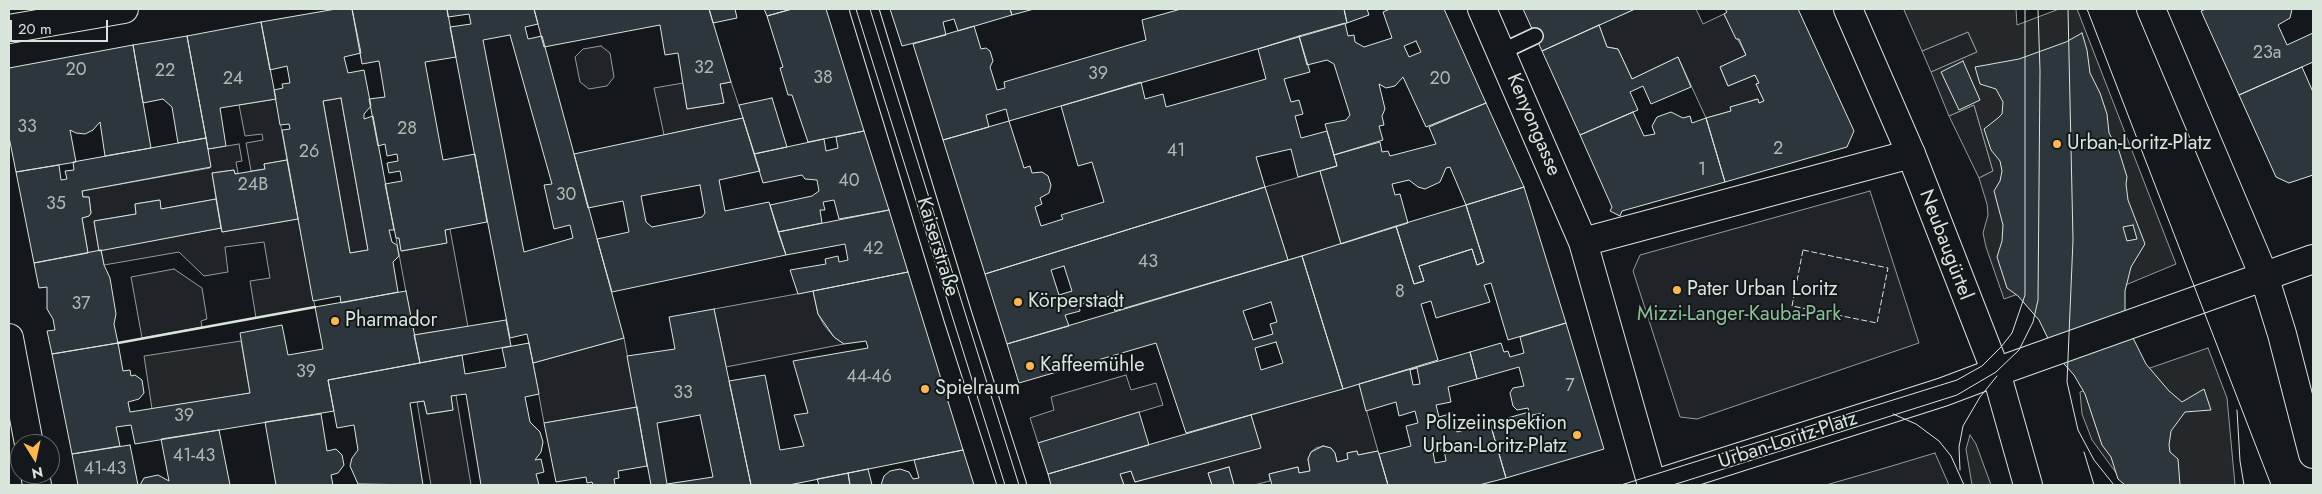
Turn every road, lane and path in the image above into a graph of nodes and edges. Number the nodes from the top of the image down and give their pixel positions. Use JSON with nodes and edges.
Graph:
{"nodes":[{"id":1,"x":124,"y":9,"type":"edge"},
{"id":2,"x":864,"y":9,"type":"edge"},
{"id":3,"x":1482,"y":9,"type":"edge"},
{"id":4,"x":1848,"y":9,"type":"edge"},
{"id":5,"x":2151,"y":9,"type":"edge"},
{"id":6,"x":9,"y":29,"type":"edge"},
{"id":7,"x":1536,"y":36,"type":"dead end"},
{"id":8,"x":1501,"y":52,"type":"junction"},
{"id":9,"x":1911,"y":154,"type":"junction"},
{"id":10,"x":1583,"y":242,"type":"junction"},
{"id":11,"x":2313,"y":259,"type":"edge"},
{"id":12,"x":2264,"y":276,"type":"junction"},
{"id":13,"x":9,"y":338,"type":"edge"},
{"id":14,"x":1996,"y":372,"type":"junction"},
{"id":15,"x":27,"y":434,"type":"edge"},
{"id":16,"x":2313,"y":454,"type":"edge"},
{"id":17,"x":1012,"y":485,"type":"edge"},
{"id":18,"x":1652,"y":485,"type":"edge"},
{"id":19,"x":2028,"y":485,"type":"edge"}],
"edges":[{"from":1,"to":6,"type":"street"},
{"from":2,"to":17,"type":"street","name":"Kaiserstraße"},
{"from":3,"to":8,"type":"street","name":"Kenyongasse"},
{"from":4,"to":9,"type":"street","name":"Neubaugürtel"},
{"from":5,"to":12,"type":"street"},
{"from":7,"to":8,"type":"lane"},
{"from":8,"to":10,"type":"street","name":"Kenyongasse"},
{"from":9,"to":10,"type":"street"},
{"from":9,"to":14,"type":"street","name":"Neubaugürtel"},
{"from":10,"to":18,"type":"street","name":"Urban-Loritz-Platz"},
{"from":11,"to":12,"type":"street","name":"Urban-Loritz-Platz"},
{"from":12,"to":14,"type":"street","name":"Urban-Loritz-Platz"},
{"from":12,"to":16,"type":"street"},
{"from":13,"to":15,"type":"street"},
{"from":14,"to":18,"type":"street","name":"Urban-Loritz-Platz"},
{"from":14,"to":19,"type":"street","name":"Neubaugürtel"}]}
